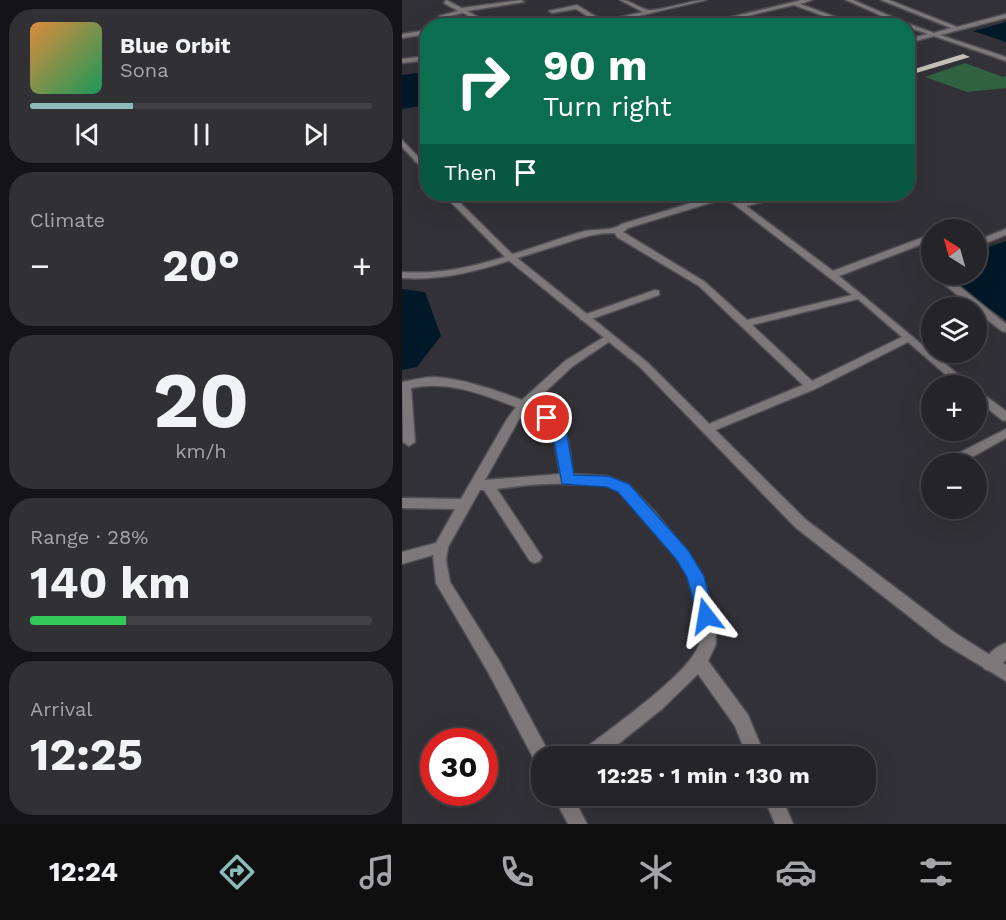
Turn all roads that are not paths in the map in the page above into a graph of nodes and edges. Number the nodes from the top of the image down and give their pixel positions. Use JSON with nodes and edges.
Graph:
{"nodes":[{"id":1,"x":623,"y":0,"type":"edge"},
{"id":2,"x":703,"y":0,"type":"edge"},
{"id":3,"x":809,"y":0,"type":"edge"},
{"id":4,"x":853,"y":0,"type":"edge"},
{"id":5,"x":885,"y":0,"type":"edge"},
{"id":6,"x":446,"y":2,"type":"dead end"},
{"id":7,"x":521,"y":2,"type":"dead end"},
{"id":8,"x":795,"y":3,"type":"junction"},
{"id":9,"x":463,"y":11,"type":"junction"},
{"id":10,"x":552,"y":11,"type":"dead end"},
{"id":11,"x":647,"y":12,"type":"junction"},
{"id":12,"x":1006,"y":16,"type":"edge"},
{"id":13,"x":446,"y":18,"type":"edge"},
{"id":14,"x":477,"y":18,"type":"edge"},
{"id":15,"x":594,"y":18,"type":"edge"},
{"id":16,"x":619,"y":18,"type":"edge"},
{"id":17,"x":730,"y":18,"type":"edge"},
{"id":18,"x":836,"y":18,"type":"edge"},
{"id":19,"x":895,"y":18,"type":"edge"},
{"id":20,"x":915,"y":26,"type":"edge"},
{"id":21,"x":955,"y":28,"type":"junction"},
{"id":22,"x":420,"y":33,"type":"edge"},
{"id":23,"x":933,"y":34,"type":"junction"},
{"id":24,"x":402,"y":36,"type":"edge"},
{"id":25,"x":915,"y":39,"type":"edge"},
{"id":26,"x":420,"y":59,"type":"edge"},
{"id":27,"x":1006,"y":59,"type":"edge"},
{"id":28,"x":402,"y":62,"type":"edge"},
{"id":29,"x":402,"y":142,"type":"edge"},
{"id":30,"x":418,"y":161,"type":"edge"},
{"id":31,"x":454,"y":201,"type":"edge"},
{"id":32,"x":705,"y":201,"type":"edge"},
{"id":33,"x":735,"y":201,"type":"edge"},
{"id":34,"x":755,"y":201,"type":"edge"},
{"id":35,"x":740,"y":205,"type":"junction"},
{"id":36,"x":618,"y":231,"type":"junction"},
{"id":37,"x":1006,"y":232,"type":"edge"},
{"id":38,"x":987,"y":240,"type":"edge"},
{"id":39,"x":921,"y":242,"type":"edge"},
{"id":40,"x":509,"y":256,"type":"junction"},
{"id":41,"x":832,"y":275,"type":"junction"},
{"id":42,"x":402,"y":276,"type":"edge"},
{"id":43,"x":951,"y":285,"type":"edge"},
{"id":44,"x":655,"y":293,"type":"dead end"},
{"id":45,"x":860,"y":296,"type":"junction"},
{"id":46,"x":585,"y":318,"type":"junction"},
{"id":47,"x":743,"y":324,"type":"junction"},
{"id":48,"x":1006,"y":329,"type":"edge"},
{"id":49,"x":609,"y":336,"type":"junction"},
{"id":50,"x":908,"y":338,"type":"junction"},
{"id":51,"x":953,"y":375,"type":"edge"},
{"id":52,"x":404,"y":386,"type":"edge"},
{"id":53,"x":811,"y":386,"type":"junction"},
{"id":54,"x":987,"y":402,"type":"edge"},
{"id":55,"x":523,"y":406,"type":"junction"},
{"id":56,"x":1006,"y":417,"type":"edge"},
{"id":57,"x":708,"y":429,"type":"junction"},
{"id":58,"x":1006,"y":433,"type":"edge"},
{"id":59,"x":409,"y":442,"type":"dead end"},
{"id":60,"x":969,"y":453,"type":"edge"},
{"id":61,"x":567,"y":480,"type":"junction"},
{"id":62,"x":481,"y":485,"type":"junction"},
{"id":63,"x":402,"y":503,"type":"edge"},
{"id":64,"x":465,"y":504,"type":"junction"},
{"id":65,"x":441,"y":547,"type":"junction"},
{"id":66,"x":402,"y":558,"type":"edge"},
{"id":67,"x":536,"y":558,"type":"dead end"},
{"id":68,"x":1006,"y":650,"type":"edge"},
{"id":69,"x":698,"y":661,"type":"junction"},
{"id":70,"x":990,"y":664,"type":"junction"},
{"id":71,"x":1006,"y":674,"type":"edge"},
{"id":72,"x":537,"y":746,"type":"edge"},
{"id":73,"x":601,"y":746,"type":"edge"},
{"id":74,"x":752,"y":746,"type":"edge"},
{"id":75,"x":568,"y":806,"type":"edge"},
{"id":76,"x":777,"y":806,"type":"edge"},
{"id":77,"x":578,"y":824,"type":"edge"},
{"id":78,"x":784,"y":824,"type":"edge"}],
"edges":[{"from":1,"to":11,"type":"street"},
{"from":2,"to":11,"type":"street"},
{"from":3,"to":8,"type":"street"},
{"from":4,"to":19,"type":"street"},
{"from":5,"to":21,"type":"street"},
{"from":6,"to":9,"type":"street"},
{"from":7,"to":9,"type":"street"},
{"from":8,"to":17,"type":"street"},
{"from":8,"to":18,"type":"street"},
{"from":9,"to":13,"type":"street"},
{"from":9,"to":14,"type":"street"},
{"from":10,"to":15,"type":"street"},
{"from":11,"to":16,"type":"street"},
{"from":12,"to":21,"type":"street"},
{"from":20,"to":23,"type":"street"},
{"from":21,"to":23,"type":"street"},
{"from":22,"to":24,"type":"street"},
{"from":23,"to":25,"type":"street"},
{"from":23,"to":27,"type":"street"},
{"from":26,"to":28,"type":"street"},
{"from":29,"to":30,"type":"street"},
{"from":31,"to":40,"type":"street"},
{"from":32,"to":36,"type":"street"},
{"from":33,"to":35,"type":"street"},
{"from":34,"to":35,"type":"street"},
{"from":35,"to":41,"type":"street"},
{"from":36,"to":40,"type":"street"},
{"from":36,"to":47,"type":"street"},
{"from":37,"to":38,"type":"street"},
{"from":39,"to":41,"type":"street"},
{"from":40,"to":42,"type":"street"},
{"from":40,"to":46,"type":"street"},
{"from":41,"to":45,"type":"street"},
{"from":43,"to":48,"type":"street"},
{"from":44,"to":46,"type":"street"},
{"from":45,"to":47,"type":"street"},
{"from":45,"to":50,"type":"street"},
{"from":46,"to":49,"type":"street"},
{"from":47,"to":53,"type":"street"},
{"from":49,"to":55,"type":"street"},
{"from":49,"to":57,"type":"street"},
{"from":50,"to":51,"type":"street"},
{"from":50,"to":53,"type":"street"},
{"from":52,"to":55,"type":"street"},
{"from":52,"to":59,"type":"street"},
{"from":53,"to":57,"type":"street"},
{"from":54,"to":56,"type":"street"},
{"from":55,"to":61,"type":"street"},
{"from":55,"to":62,"type":"street"},
{"from":57,"to":70,"type":"street"},
{"from":58,"to":60,"type":"street"},
{"from":61,"to":62,"type":"street"},
{"from":61,"to":69,"type":"street"},
{"from":62,"to":64,"type":"street"},
{"from":62,"to":67,"type":"street"},
{"from":63,"to":64,"type":"street"},
{"from":64,"to":65,"type":"street"},
{"from":65,"to":66,"type":"street"},
{"from":65,"to":72,"type":"street"},
{"from":68,"to":70,"type":"street"},
{"from":69,"to":73,"type":"street"},
{"from":69,"to":74,"type":"street"},
{"from":70,"to":71,"type":"street"},
{"from":75,"to":77,"type":"street"},
{"from":76,"to":78,"type":"street"}]}
